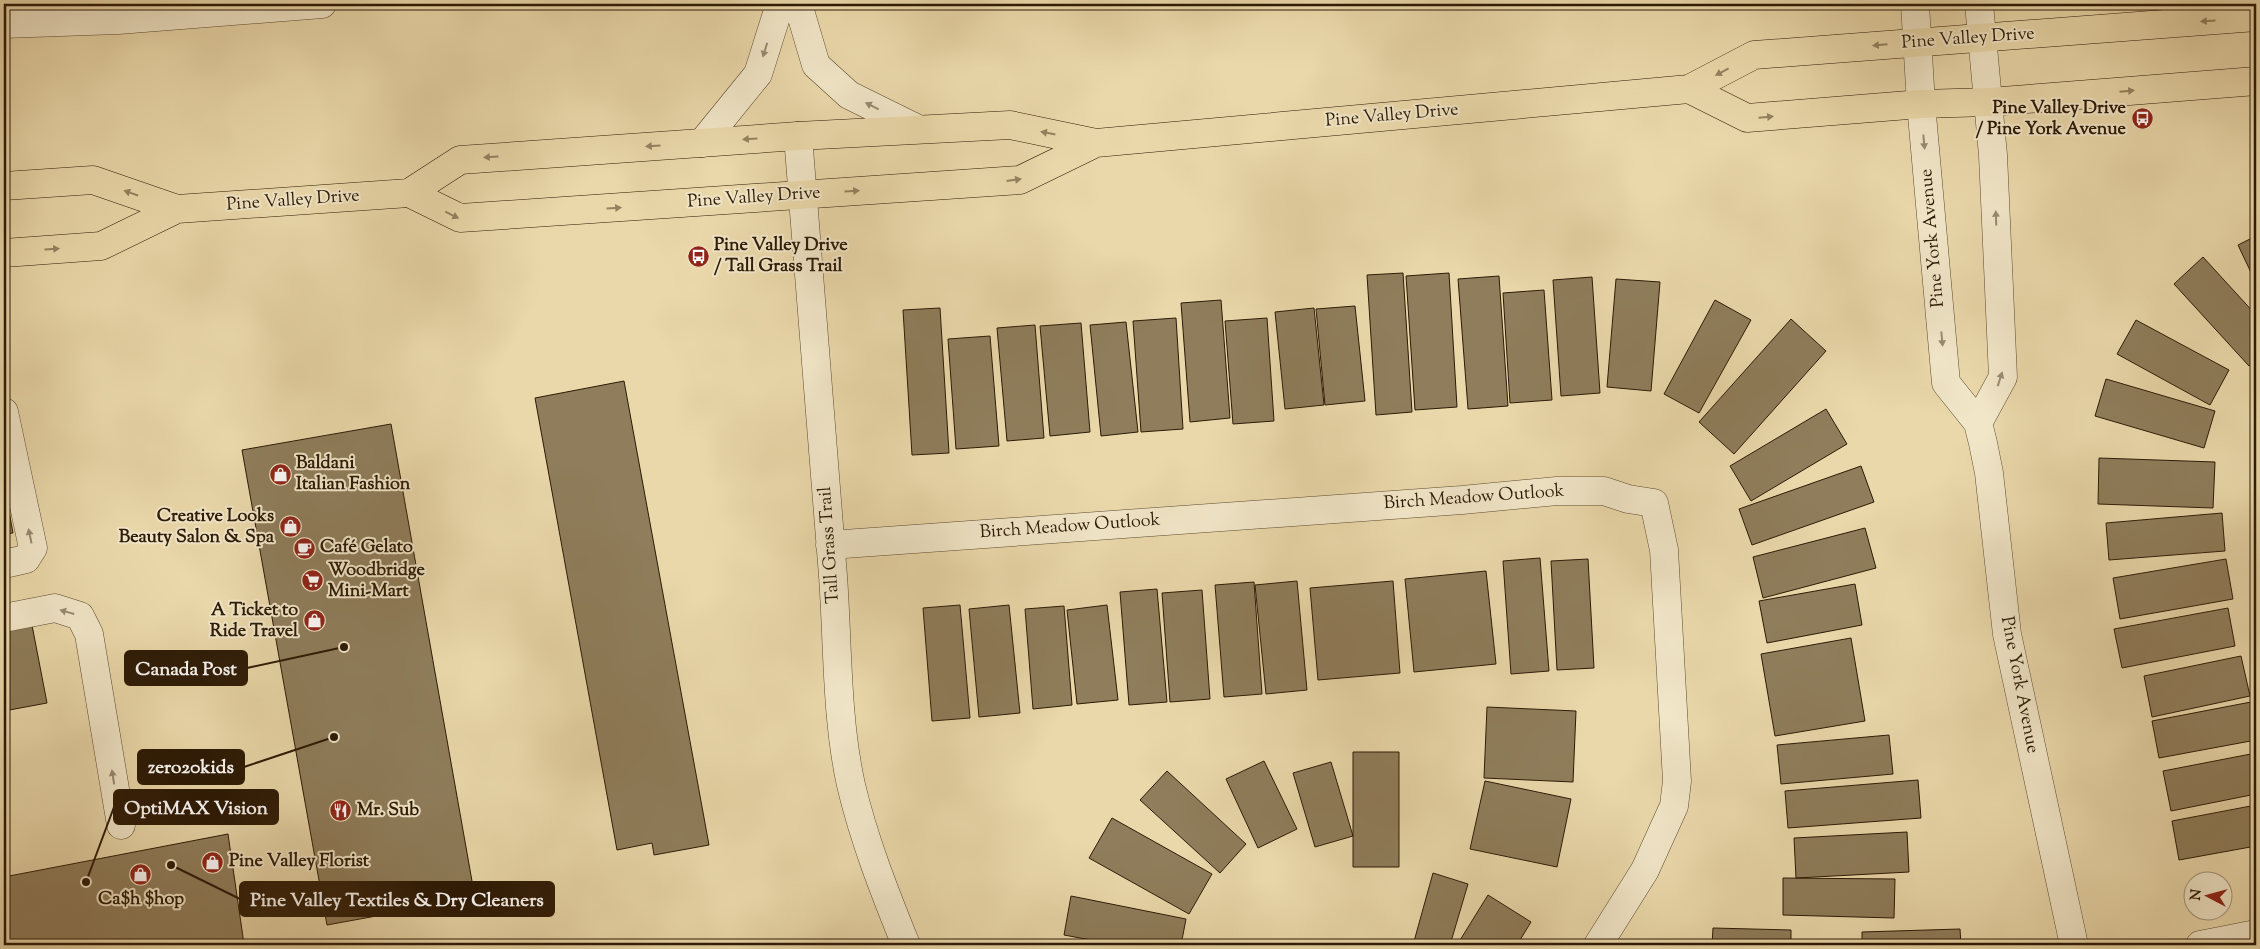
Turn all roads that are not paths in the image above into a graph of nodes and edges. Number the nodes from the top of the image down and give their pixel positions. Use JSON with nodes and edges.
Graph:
{"nodes":[{"id":1,"x":322,"y":4,"type":"edge"},
{"id":2,"x":780,"y":4,"type":"edge"},
{"id":3,"x":798,"y":4,"type":"edge"},
{"id":4,"x":1916,"y":4,"type":"edge"},
{"id":5,"x":1979,"y":4,"type":"edge"},
{"id":6,"x":117,"y":12,"type":"edge"},
{"id":7,"x":47,"y":13,"type":"edge"},
{"id":8,"x":2256,"y":17,"type":"edge"},
{"id":9,"x":4,"y":24,"type":"edge"},
{"id":10,"x":1981,"y":39,"type":"junction"},
{"id":11,"x":1918,"y":41,"type":"junction"},
{"id":12,"x":2256,"y":81,"type":"edge"},
{"id":13,"x":1689,"y":89,"type":"junction"},
{"id":14,"x":1989,"y":102,"type":"junction"},
{"id":15,"x":1921,"y":104,"type":"junction"},
{"id":16,"x":916,"y":128,"type":"junction"},
{"id":17,"x":798,"y":136,"type":"junction"},
{"id":18,"x":702,"y":143,"type":"junction"},
{"id":19,"x":1096,"y":143,"type":"junction"},
{"id":20,"x":4,"y":186,"type":"edge"},
{"id":21,"x":409,"y":193,"type":"junction"},
{"id":22,"x":803,"y":194,"type":"junction"},
{"id":23,"x":177,"y":209,"type":"junction"},
{"id":24,"x":4,"y":253,"type":"edge"},
{"id":25,"x":4,"y":412,"type":"edge"},
{"id":26,"x":1978,"y":423,"type":"junction"},
{"id":27,"x":830,"y":544,"type":"junction"},
{"id":28,"x":4,"y":564,"type":"edge"},
{"id":29,"x":4,"y":618,"type":"edge"},
{"id":30,"x":121,"y":825,"type":"dead end"},
{"id":31,"x":2256,"y":934,"type":"edge"},
{"id":32,"x":906,"y":945,"type":"edge"},
{"id":33,"x":1598,"y":945,"type":"edge"},
{"id":34,"x":2074,"y":945,"type":"edge"},
{"id":35,"x":2200,"y":945,"type":"edge"}],
"edges":[{"from":1,"to":6,"type":"street"},
{"from":2,"to":18,"type":"street","one_way":true},
{"from":16,"to":3,"type":"street","one_way":true},
{"from":4,"to":11,"type":"street","name":"Pine York Avenue"},
{"from":5,"to":10,"type":"street"},
{"from":6,"to":7,"type":"street"},
{"from":7,"to":9,"type":"street"},
{"from":8,"to":10,"type":"main road","name":"Pine Valley Drive","one_way":true},
{"from":10,"to":11,"type":"main road","name":"Pine Valley Drive"},
{"from":10,"to":14,"type":"street"},
{"from":11,"to":13,"type":"main road","name":"Pine Valley Drive","one_way":true},
{"from":11,"to":15,"type":"street","name":"Pine York Avenue"},
{"from":14,"to":12,"type":"main road","one_way":true},
{"from":13,"to":15,"type":"main road","one_way":true},
{"from":13,"to":19,"type":"main road","name":"Pine Valley Drive"},
{"from":14,"to":15,"type":"main road"},
{"from":26,"to":14,"type":"street","one_way":true},
{"from":15,"to":26,"type":"street","name":"Pine York Avenue","one_way":true},
{"from":16,"to":17,"type":"main road","name":"Pine Valley Drive"},
{"from":19,"to":16,"type":"main road","name":"Pine Valley Drive","one_way":true},
{"from":17,"to":18,"type":"main road","name":"Pine Valley Drive","one_way":true},
{"from":17,"to":22,"type":"street","name":"Tall Grass Trail"},
{"from":18,"to":21,"type":"main road","name":"Pine Valley Drive","one_way":true},
{"from":22,"to":19,"type":"main road","name":"Pine Valley Drive","one_way":true},
{"from":23,"to":20,"type":"main road","name":"Pine Valley Drive","one_way":true},
{"from":21,"to":22,"type":"main road","name":"Pine Valley Drive","one_way":true},
{"from":21,"to":23,"type":"main road","name":"Pine Valley Drive"},
{"from":22,"to":27,"type":"street","name":"Tall Grass Trail"},
{"from":24,"to":23,"type":"main road","name":"Pine Valley Drive","one_way":true},
{"from":28,"to":25,"type":"street","one_way":true},
{"from":26,"to":34,"type":"street","name":"Pine York Avenue"},
{"from":27,"to":32,"type":"street","name":"Tall Grass Trail"},
{"from":27,"to":33,"type":"street","name":"Birch Meadow Outlook"},
{"from":30,"to":29,"type":"street","one_way":true},
{"from":31,"to":35,"type":"street"}]}
